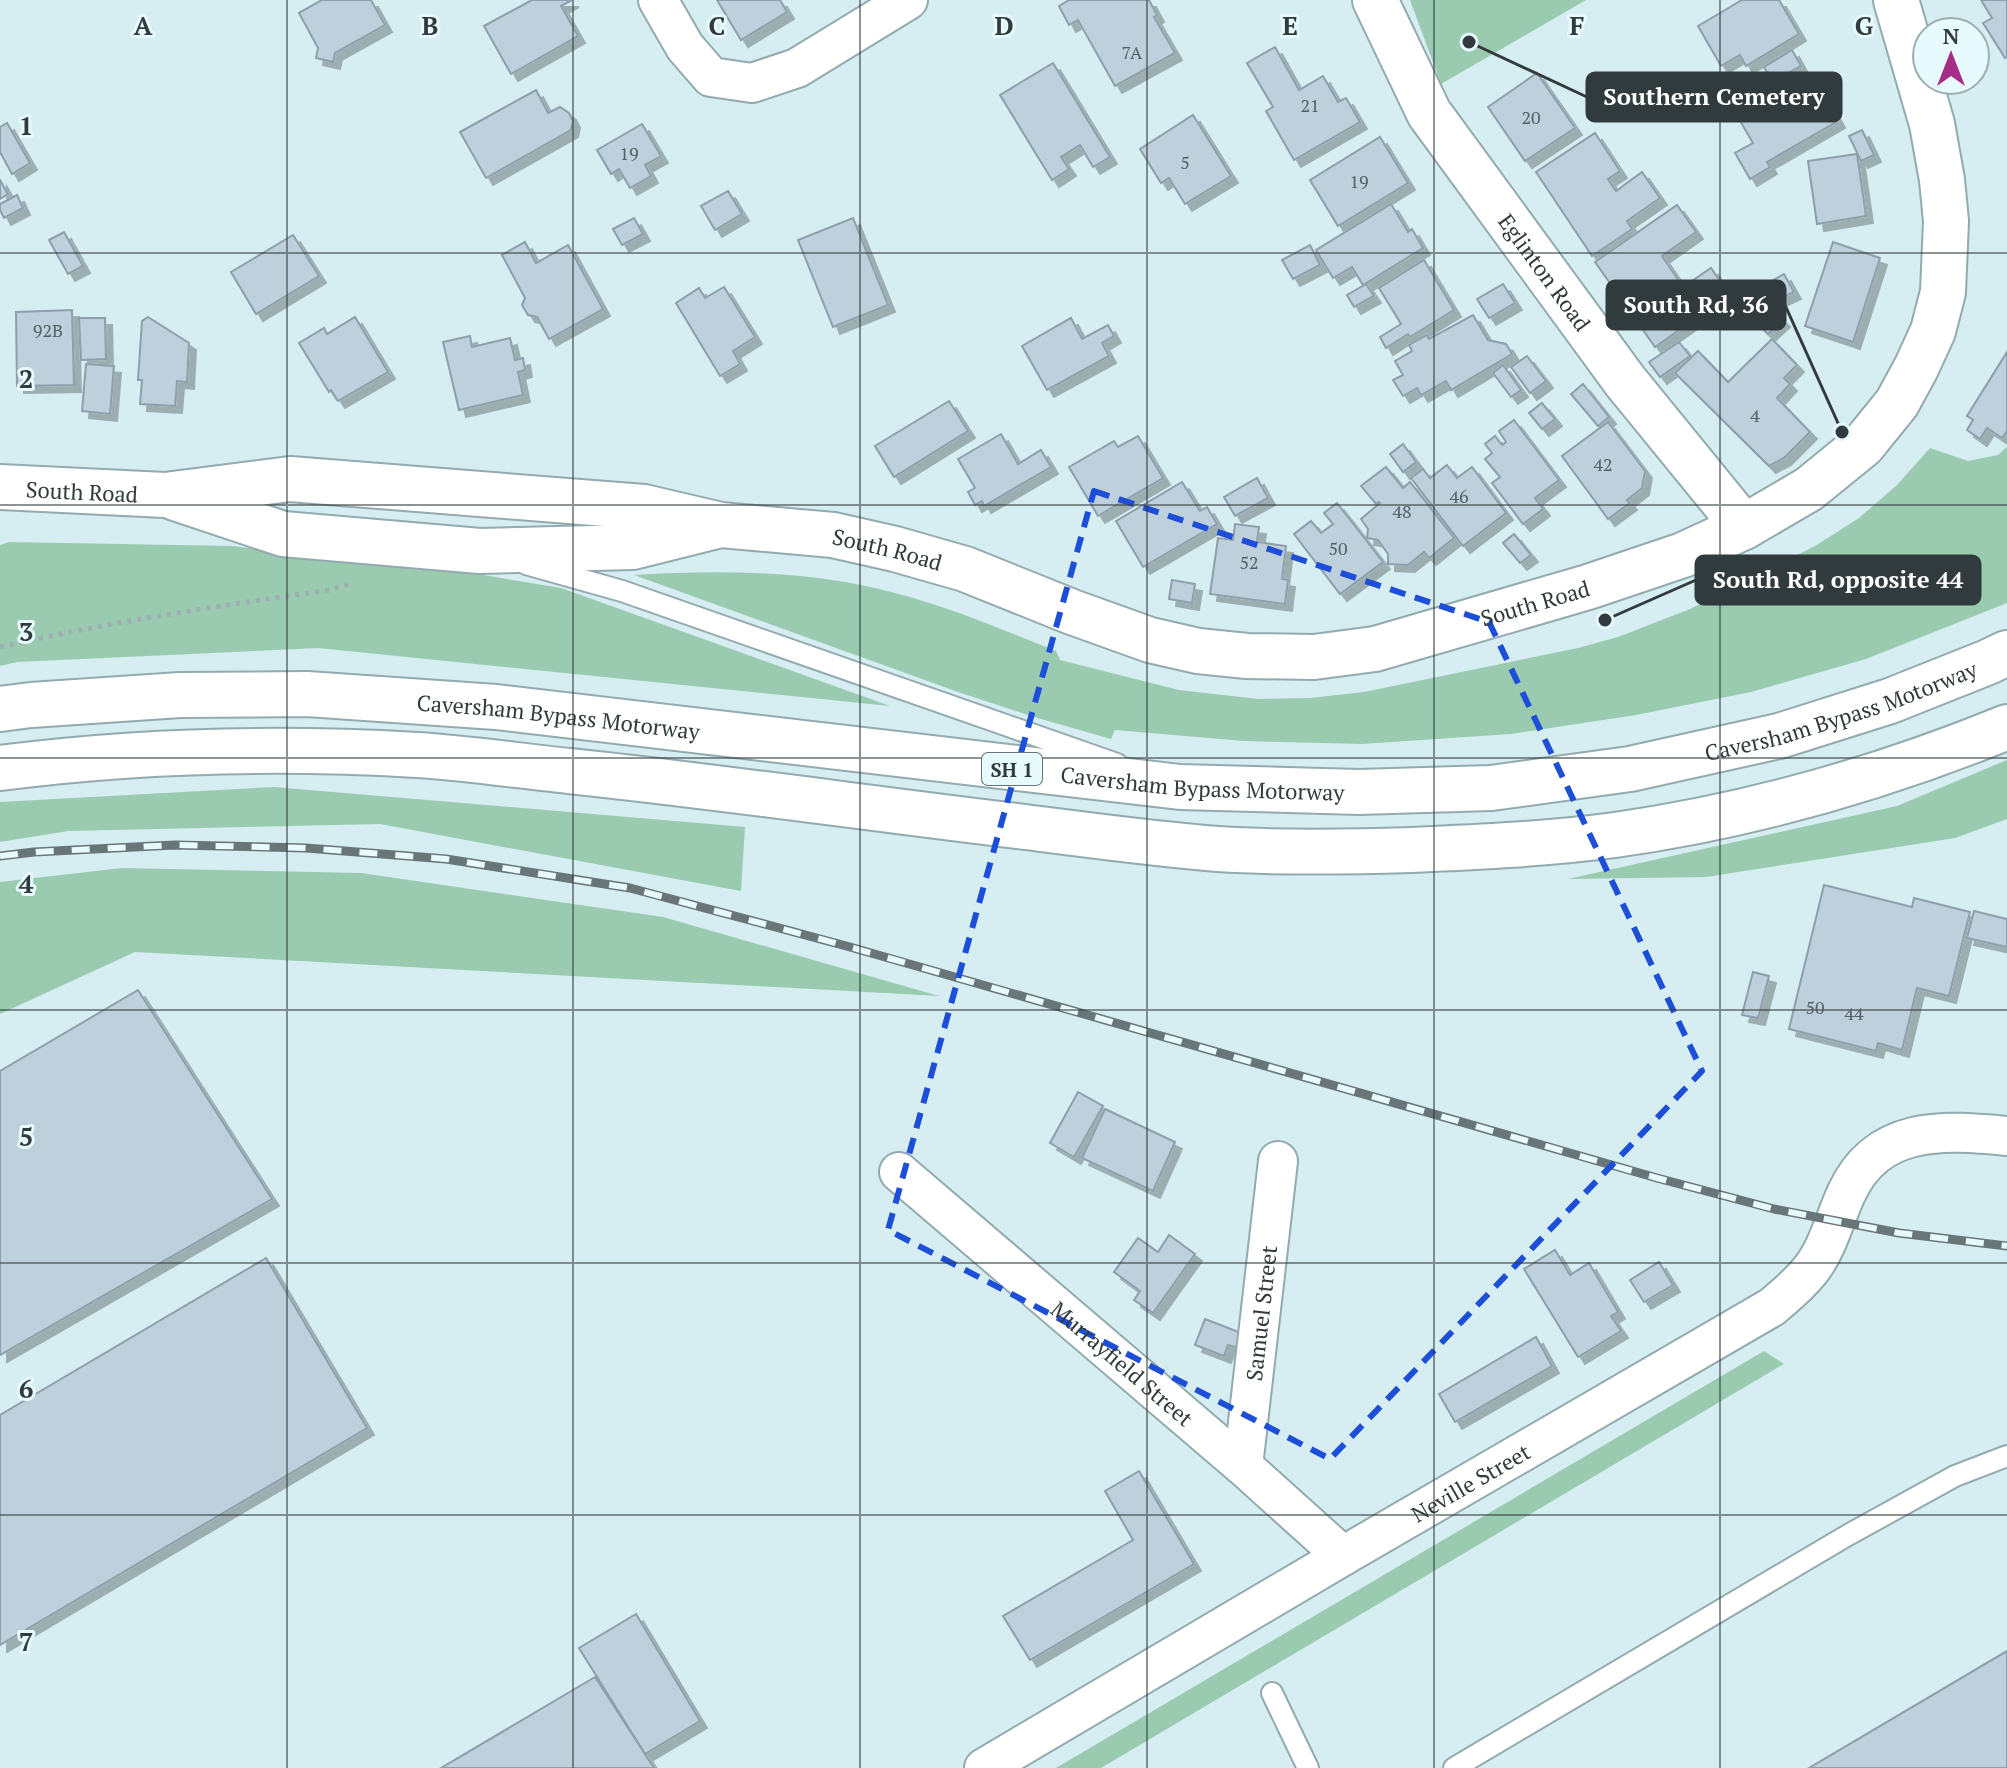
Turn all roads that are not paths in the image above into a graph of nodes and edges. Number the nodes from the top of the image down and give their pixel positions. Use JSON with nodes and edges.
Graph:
{"nodes":[{"id":1,"x":658,"y":0,"type":"edge"},
{"id":2,"x":908,"y":0,"type":"edge"},
{"id":3,"x":1375,"y":0,"type":"edge"},
{"id":4,"x":1896,"y":0,"type":"edge"},
{"id":5,"x":0,"y":487,"type":"edge"},
{"id":6,"x":165,"y":495,"type":"junction"},
{"id":7,"x":721,"y":525,"type":"junction"},
{"id":8,"x":1744,"y":527,"type":"junction"},
{"id":9,"x":480,"y":551,"type":"junction"},
{"id":10,"x":2007,"y":653,"type":"edge"},
{"id":11,"x":0,"y":709,"type":"edge"},
{"id":12,"x":2007,"y":727,"type":"edge"},
{"id":13,"x":0,"y":768,"type":"edge"},
{"id":14,"x":1180,"y":787,"type":"junction"},
{"id":15,"x":2007,"y":1136,"type":"edge"},
{"id":16,"x":1278,"y":1161,"type":"dead end"},
{"id":17,"x":899,"y":1172,"type":"dead end"},
{"id":18,"x":2007,"y":1456,"type":"edge"},
{"id":19,"x":1243,"y":1466,"type":"junction"},
{"id":20,"x":1343,"y":1556,"type":"junction"},
{"id":21,"x":1272,"y":1693,"type":"dead end"},
{"id":22,"x":984,"y":1768,"type":"edge"},
{"id":23,"x":1308,"y":1768,"type":"edge"},
{"id":24,"x":1454,"y":1768,"type":"edge"}],
"edges":[{"from":1,"to":2,"type":"street"},
{"from":3,"to":8,"type":"main road","name":"Eglinton Road"},
{"from":4,"to":8,"type":"main road","name":"South Road"},
{"from":5,"to":6,"type":"main road","name":"South Road"},
{"from":6,"to":7,"type":"main road","name":"South Road"},
{"from":6,"to":9,"type":"main road","name":"South Road"},
{"from":7,"to":8,"type":"main road","name":"South Road"},
{"from":7,"to":9,"type":"main road","name":"South Road"},
{"from":9,"to":14,"type":"lane"},
{"from":10,"to":14,"type":"main road","name":"Caversham Bypass Motorway","number":"SH 1"},
{"from":11,"to":14,"type":"main road","name":"Caversham Bypass Motorway","number":"SH 1"},
{"from":12,"to":13,"type":"main road"},
{"from":15,"to":20,"type":"street","name":"Neville Street"},
{"from":16,"to":19,"type":"street","name":"Samuel Street"},
{"from":17,"to":19,"type":"street","name":"Murrayfield Street"},
{"from":18,"to":24,"type":"lane"},
{"from":19,"to":20,"type":"street","name":"Murrayfield Street"},
{"from":20,"to":22,"type":"street","name":"Neville Street"},
{"from":21,"to":23,"type":"lane"}]}
